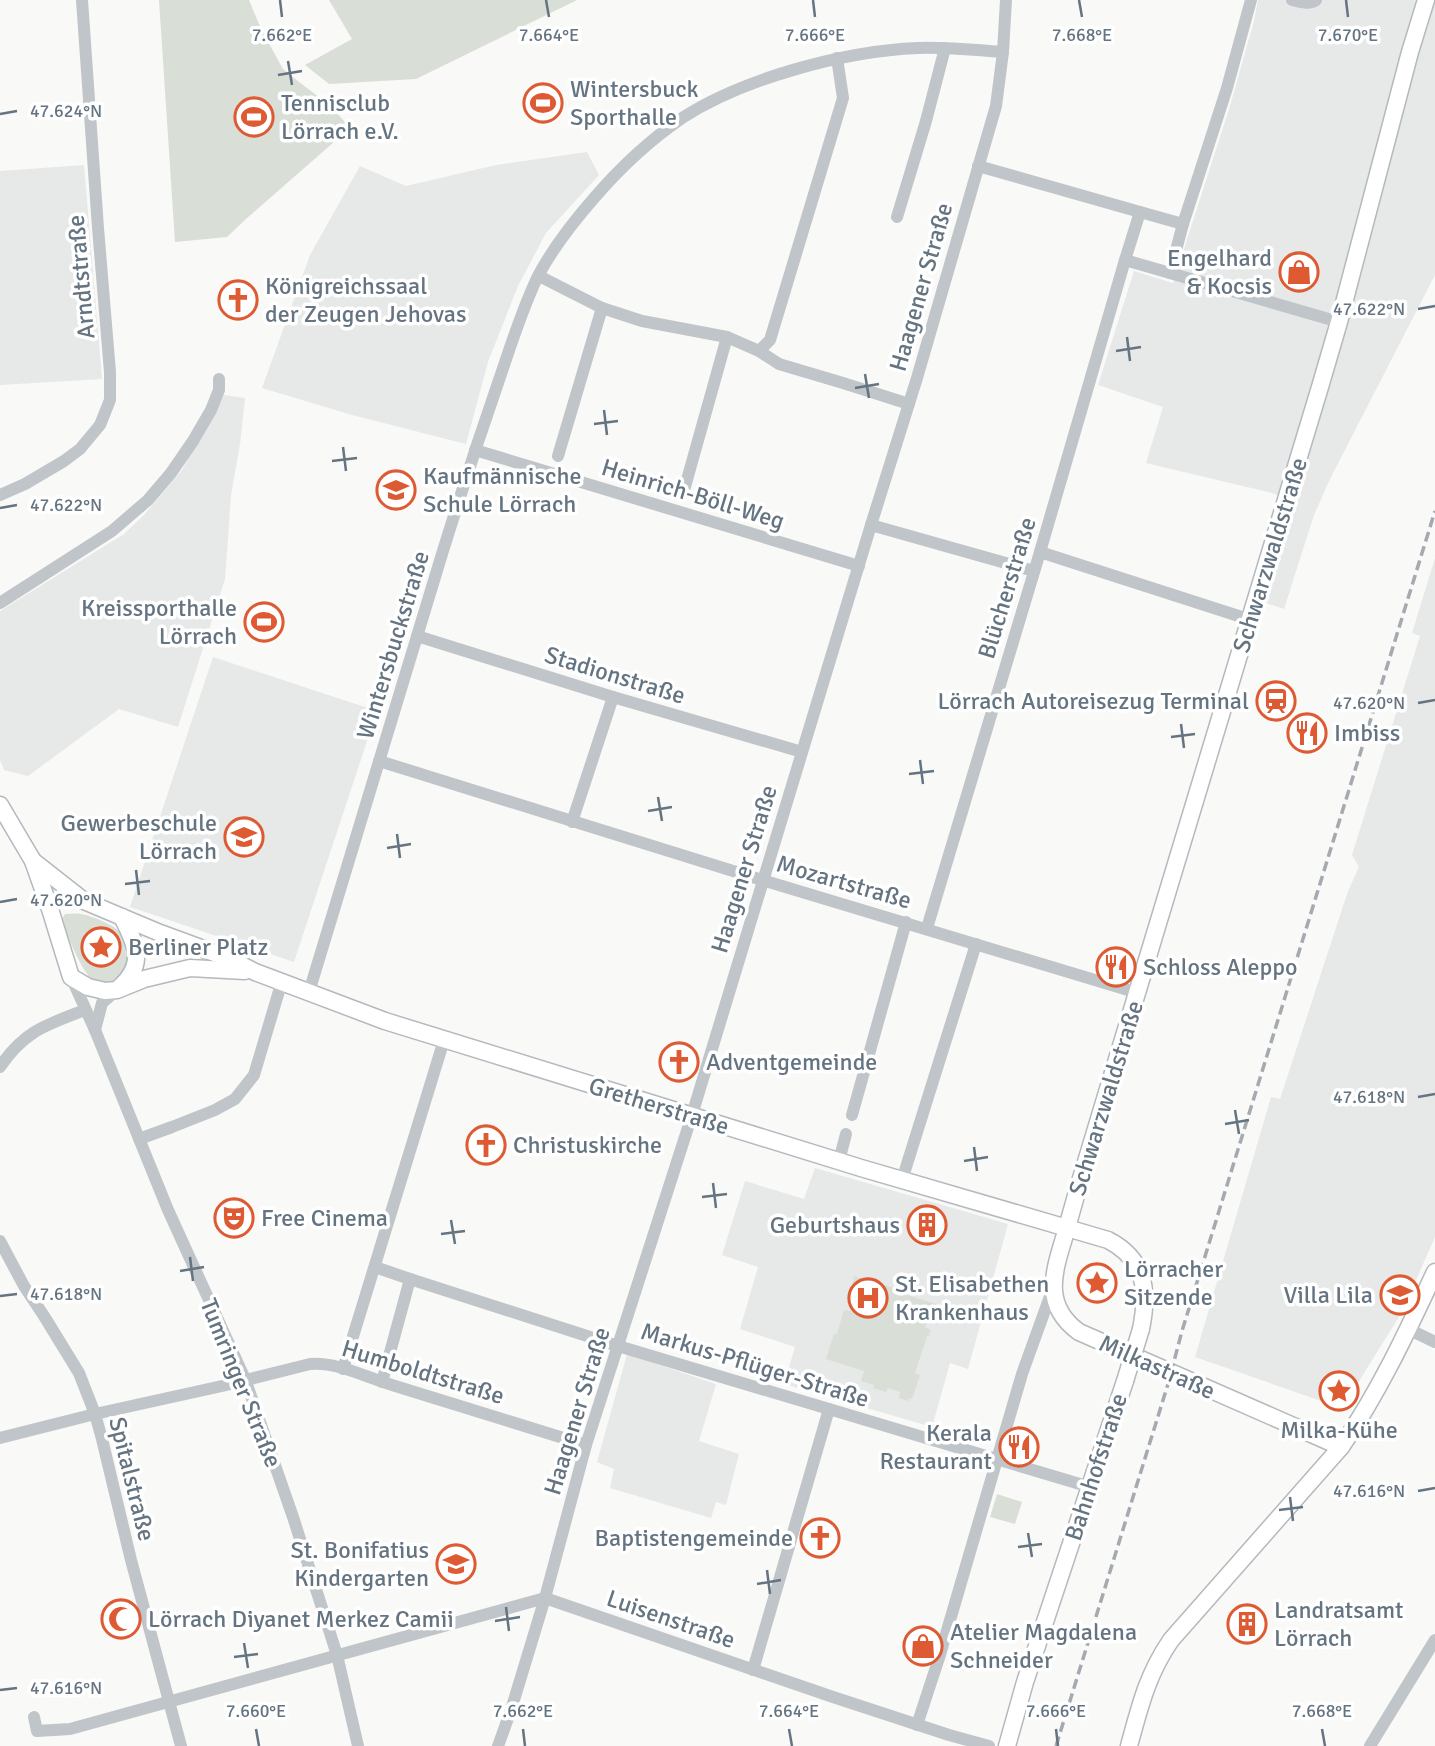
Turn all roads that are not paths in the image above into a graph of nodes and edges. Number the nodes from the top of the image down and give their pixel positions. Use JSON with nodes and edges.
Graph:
{"nodes":[{"id":1,"x":82,"y":0,"type":"edge"},
{"id":2,"x":1006,"y":0,"type":"edge"},
{"id":3,"x":1251,"y":0,"type":"edge"},
{"id":4,"x":1292,"y":0,"type":"edge"},
{"id":5,"x":1316,"y":0,"type":"edge"},
{"id":6,"x":1426,"y":0,"type":"edge"},
{"id":7,"x":945,"y":48,"type":"junction"},
{"id":8,"x":1003,"y":52,"type":"junction"},
{"id":9,"x":837,"y":58,"type":"junction"},
{"id":10,"x":978,"y":166,"type":"junction"},
{"id":11,"x":1140,"y":212,"type":"junction"},
{"id":12,"x":897,"y":217,"type":"dead end"},
{"id":13,"x":1183,"y":224,"type":"junction"},
{"id":14,"x":1125,"y":260,"type":"junction"},
{"id":15,"x":1170,"y":273,"type":"junction"},
{"id":16,"x":539,"y":276,"type":"junction"},
{"id":17,"x":602,"y":309,"type":"junction"},
{"id":18,"x":1339,"y":322,"type":"junction"},
{"id":19,"x":727,"y":337,"type":"junction"},
{"id":20,"x":760,"y":351,"type":"junction"},
{"id":21,"x":219,"y":379,"type":"dead end"},
{"id":22,"x":909,"y":404,"type":"junction"},
{"id":23,"x":475,"y":450,"type":"junction"},
{"id":24,"x":558,"y":456,"type":"dead end"},
{"id":25,"x":683,"y":494,"type":"dead end"},
{"id":26,"x":0,"y":495,"type":"edge"},
{"id":27,"x":871,"y":526,"type":"junction"},
{"id":28,"x":1040,"y":552,"type":"junction"},
{"id":29,"x":859,"y":566,"type":"junction"},
{"id":30,"x":1034,"y":571,"type":"junction"},
{"id":31,"x":0,"y":603,"type":"edge"},
{"id":32,"x":1251,"y":620,"type":"junction"},
{"id":33,"x":417,"y":636,"type":"junction"},
{"id":34,"x":613,"y":697,"type":"junction"},
{"id":35,"x":802,"y":752,"type":"junction"},
{"id":36,"x":379,"y":761,"type":"junction"},
{"id":37,"x":0,"y":805,"type":"edge"},
{"id":38,"x":572,"y":822,"type":"junction"},
{"id":39,"x":33,"y":861,"type":"junction"},
{"id":40,"x":762,"y":880,"type":"junction"},
{"id":41,"x":84,"y":901,"type":"junction"},
{"id":42,"x":50,"y":909,"type":"junction"},
{"id":43,"x":122,"y":917,"type":"junction"},
{"id":44,"x":906,"y":922,"type":"junction"},
{"id":45,"x":928,"y":928,"type":"junction"},
{"id":46,"x":976,"y":944,"type":"junction"},
{"id":47,"x":255,"y":972,"type":"junction"},
{"id":48,"x":71,"y":977,"type":"junction"},
{"id":49,"x":282,"y":981,"type":"junction"},
{"id":50,"x":117,"y":990,"type":"junction"},
{"id":51,"x":310,"y":992,"type":"junction"},
{"id":52,"x":1138,"y":993,"type":"junction"},
{"id":53,"x":85,"y":1010,"type":"junction"},
{"id":54,"x":95,"y":1030,"type":"junction"},
{"id":55,"x":444,"y":1040,"type":"junction"},
{"id":56,"x":0,"y":1067,"type":"edge"},
{"id":57,"x":692,"y":1115,"type":"junction"},
{"id":58,"x":852,"y":1115,"type":"dead end"},
{"id":59,"x":846,"y":1134,"type":"dead end"},
{"id":60,"x":139,"y":1139,"type":"junction"},
{"id":61,"x":839,"y":1161,"type":"junction"},
{"id":62,"x":902,"y":1180,"type":"junction"},
{"id":63,"x":1067,"y":1228,"type":"junction"},
{"id":64,"x":0,"y":1241,"type":"edge"},
{"id":65,"x":375,"y":1267,"type":"junction"},
{"id":66,"x":1435,"y":1272,"type":"edge"},
{"id":67,"x":410,"y":1279,"type":"junction"},
{"id":68,"x":1053,"y":1288,"type":"junction"},
{"id":69,"x":1408,"y":1329,"type":"junction"},
{"id":70,"x":1435,"y":1342,"type":"edge"},
{"id":71,"x":618,"y":1346,"type":"junction"},
{"id":72,"x":343,"y":1369,"type":"junction"},
{"id":73,"x":245,"y":1379,"type":"junction"},
{"id":74,"x":382,"y":1382,"type":"junction"},
{"id":75,"x":830,"y":1409,"type":"junction"},
{"id":76,"x":94,"y":1414,"type":"junction"},
{"id":77,"x":0,"y":1438,"type":"edge"},
{"id":78,"x":586,"y":1445,"type":"junction"},
{"id":79,"x":1341,"y":1447,"type":"junction"},
{"id":80,"x":996,"y":1459,"type":"junction"},
{"id":81,"x":1090,"y":1487,"type":"junction"},
{"id":82,"x":545,"y":1598,"type":"junction"},
{"id":83,"x":1435,"y":1640,"type":"edge"},
{"id":84,"x":337,"y":1655,"type":"junction"},
{"id":85,"x":753,"y":1670,"type":"junction"},
{"id":86,"x":169,"y":1701,"type":"junction"},
{"id":87,"x":34,"y":1717,"type":"dead end"},
{"id":88,"x":917,"y":1725,"type":"junction"},
{"id":89,"x":181,"y":1746,"type":"edge"},
{"id":90,"x":358,"y":1746,"type":"edge"},
{"id":91,"x":498,"y":1746,"type":"edge"},
{"id":92,"x":989,"y":1746,"type":"edge"},
{"id":93,"x":1007,"y":1746,"type":"edge"},
{"id":94,"x":1129,"y":1746,"type":"edge"},
{"id":95,"x":1370,"y":1746,"type":"edge"}],
"edges":[{"from":1,"to":26,"type":"street","name":"Arndtstraße"},
{"from":2,"to":8,"type":"street","name":"Haagener Straße"},
{"from":3,"to":13,"type":"street"},
{"from":4,"to":5,"type":"street"},
{"from":6,"to":18,"type":"main road","name":"Schwarzwaldstraße"},
{"from":7,"to":8,"type":"street","name":"Wintersbuckstraße"},
{"from":7,"to":9,"type":"street","name":"Wintersbuckstraße"},
{"from":7,"to":12,"type":"street"},
{"from":8,"to":10,"type":"street","name":"Haagener Straße"},
{"from":9,"to":16,"type":"street","name":"Wintersbuckstraße"},
{"from":9,"to":20,"type":"street"},
{"from":10,"to":11,"type":"street"},
{"from":10,"to":22,"type":"street","name":"Haagener Straße"},
{"from":11,"to":13,"type":"street"},
{"from":11,"to":14,"type":"street","name":"Blücherstraße"},
{"from":13,"to":15,"type":"street"},
{"from":14,"to":15,"type":"street"},
{"from":14,"to":28,"type":"street","name":"Blücherstraße"},
{"from":15,"to":18,"type":"street"},
{"from":16,"to":17,"type":"street"},
{"from":16,"to":23,"type":"street","name":"Wintersbuckstraße"},
{"from":17,"to":19,"type":"street"},
{"from":17,"to":24,"type":"street"},
{"from":18,"to":32,"type":"main road","name":"Schwarzwaldstraße"},
{"from":19,"to":20,"type":"street"},
{"from":19,"to":25,"type":"street"},
{"from":20,"to":22,"type":"street"},
{"from":21,"to":31,"type":"street"},
{"from":22,"to":27,"type":"street","name":"Haagener Straße"},
{"from":23,"to":29,"type":"street","name":"Heinrich-Böll-Weg"},
{"from":23,"to":33,"type":"street","name":"Wintersbuckstraße"},
{"from":27,"to":29,"type":"street","name":"Haagener Straße"},
{"from":27,"to":30,"type":"street"},
{"from":28,"to":30,"type":"street","name":"Blücherstraße"},
{"from":28,"to":32,"type":"street"},
{"from":29,"to":35,"type":"street","name":"Haagener Straße"},
{"from":30,"to":45,"type":"street","name":"Blücherstraße"},
{"from":32,"to":52,"type":"main road","name":"Schwarzwaldstraße"},
{"from":33,"to":34,"type":"street","name":"Stadionstraße"},
{"from":33,"to":36,"type":"street","name":"Wintersbuckstraße"},
{"from":34,"to":35,"type":"street","name":"Stadionstraße"},
{"from":34,"to":38,"type":"street"},
{"from":35,"to":40,"type":"street","name":"Haagener Straße"},
{"from":36,"to":38,"type":"street","name":"Mozartstraße"},
{"from":36,"to":51,"type":"street","name":"Wintersbuckstraße"},
{"from":37,"to":39,"type":"main road","name":"Tumringer Straße"},
{"from":38,"to":40,"type":"street","name":"Mozartstraße"},
{"from":39,"to":41,"type":"main road","name":"Tumringer Straße"},
{"from":39,"to":42,"type":"main road","name":"Tumringer Straße"},
{"from":40,"to":44,"type":"street","name":"Mozartstraße"},
{"from":40,"to":57,"type":"street","name":"Haagener Straße"},
{"from":41,"to":42,"type":"main road"},
{"from":41,"to":43,"type":"main road","name":"Gretherstraße"},
{"from":42,"to":48,"type":"main road","name":"Tumringer Straße"},
{"from":43,"to":47,"type":"main road","name":"Gretherstraße"},
{"from":43,"to":50,"type":"main road"},
{"from":44,"to":45,"type":"street","name":"Mozartstraße"},
{"from":44,"to":58,"type":"street"},
{"from":45,"to":46,"type":"street","name":"Mozartstraße"},
{"from":46,"to":52,"type":"street","name":"Mozartstraße"},
{"from":46,"to":62,"type":"street"},
{"from":47,"to":49,"type":"main road","name":"Gretherstraße"},
{"from":47,"to":50,"type":"main road","name":"Gretherstraße"},
{"from":48,"to":50,"type":"main road"},
{"from":48,"to":53,"type":"street","name":"Tumringer Straße"},
{"from":49,"to":51,"type":"main road","name":"Gretherstraße"},
{"from":49,"to":60,"type":"street"},
{"from":50,"to":54,"type":"street"},
{"from":51,"to":55,"type":"main road","name":"Gretherstraße"},
{"from":52,"to":63,"type":"main road","name":"Schwarzwaldstraße"},
{"from":53,"to":54,"type":"street","name":"Tumringer Straße"},
{"from":53,"to":56,"type":"street"},
{"from":54,"to":60,"type":"street","name":"Tumringer Straße"},
{"from":55,"to":57,"type":"main road","name":"Gretherstraße"},
{"from":55,"to":65,"type":"street"},
{"from":57,"to":61,"type":"main road","name":"Gretherstraße"},
{"from":57,"to":71,"type":"street","name":"Haagener Straße"},
{"from":59,"to":61,"type":"street"},
{"from":60,"to":73,"type":"street","name":"Tumringer Straße"},
{"from":61,"to":62,"type":"main road","name":"Gretherstraße"},
{"from":62,"to":63,"type":"main road","name":"Gretherstraße"},
{"from":63,"to":68,"type":"main road"},
{"from":63,"to":81,"type":"main road","name":"Bahnhofstraße","bridge":true},
{"from":64,"to":76,"type":"street","name":"Spitalstraße"},
{"from":65,"to":67,"type":"street","name":"Markus-Pflüger-Straße"},
{"from":65,"to":72,"type":"street"},
{"from":66,"to":69,"type":"main road"},
{"from":67,"to":71,"type":"street","name":"Markus-Pflüger-Straße"},
{"from":67,"to":74,"type":"street"},
{"from":68,"to":79,"type":"main road","name":"Milkastraße"},
{"from":68,"to":80,"type":"street"},
{"from":69,"to":70,"type":"street"},
{"from":69,"to":79,"type":"main road"},
{"from":71,"to":75,"type":"street","name":"Markus-Pflüger-Straße"},
{"from":71,"to":78,"type":"street","name":"Haagener Straße"},
{"from":72,"to":73,"type":"street","name":"Humboldtstraße"},
{"from":72,"to":74,"type":"street","name":"Humboldtstraße"},
{"from":73,"to":76,"type":"street","name":"Humboldtstraße"},
{"from":73,"to":84,"type":"street","name":"Tumringer Straße"},
{"from":74,"to":78,"type":"street","name":"Humboldtstraße"},
{"from":75,"to":80,"type":"street","name":"Markus-Pflüger-Straße"},
{"from":75,"to":85,"type":"street"},
{"from":76,"to":77,"type":"street","name":"Humboldtstraße"},
{"from":76,"to":86,"type":"street","name":"Spitalstraße"},
{"from":78,"to":82,"type":"street","name":"Haagener Straße"},
{"from":79,"to":94,"type":"main road"},
{"from":80,"to":81,"type":"street","name":"Markus-Pflüger-Straße"},
{"from":80,"to":88,"type":"street"},
{"from":81,"to":93,"type":"main road","name":"Bahnhofstraße"},
{"from":82,"to":84,"type":"street"},
{"from":82,"to":85,"type":"street","name":"Luisenstraße"},
{"from":82,"to":91,"type":"street","name":"Haagener Straße"},
{"from":83,"to":95,"type":"street"},
{"from":84,"to":86,"type":"street"},
{"from":84,"to":90,"type":"street","name":"Tumringer Straße"},
{"from":85,"to":88,"type":"street","name":"Luisenstraße"},
{"from":86,"to":87,"type":"street"},
{"from":86,"to":89,"type":"street","name":"Spitalstraße"},
{"from":88,"to":92,"type":"street","name":"Luisenstraße"}]}
